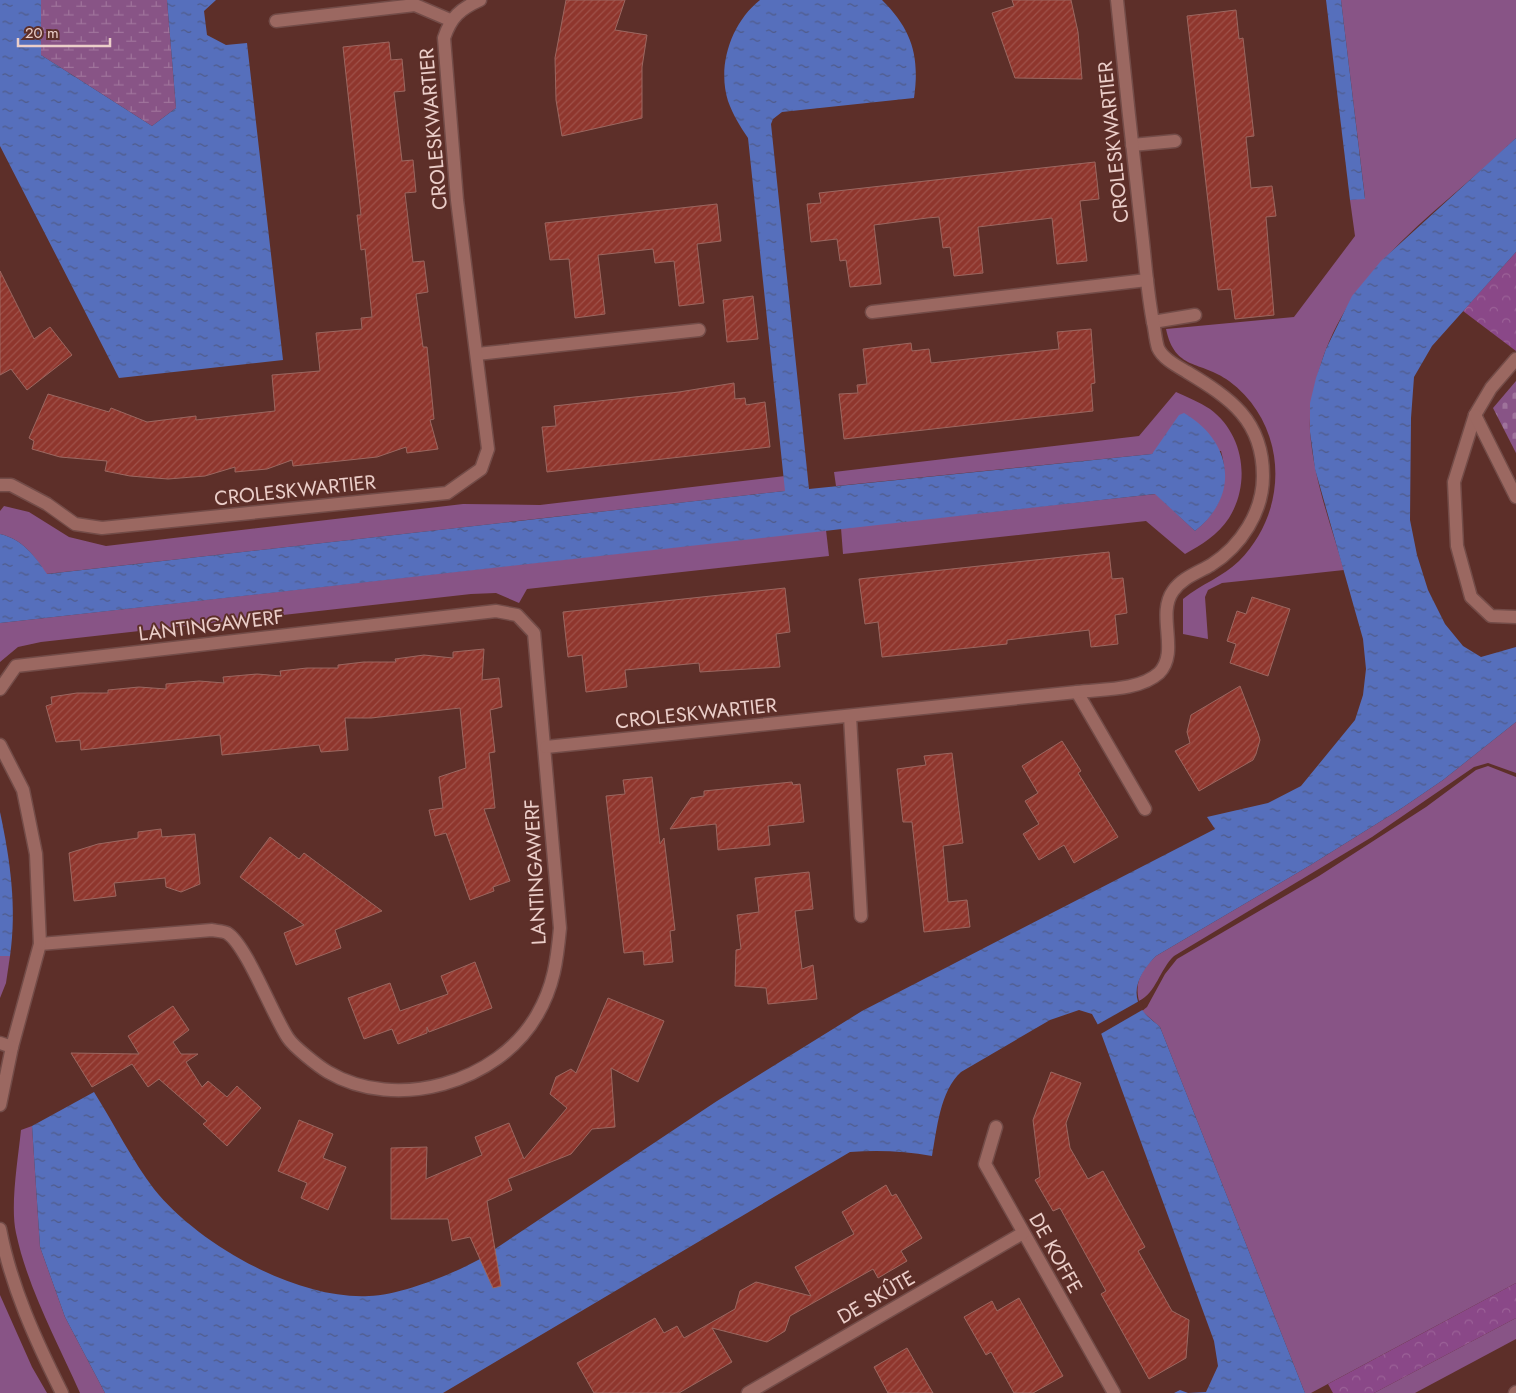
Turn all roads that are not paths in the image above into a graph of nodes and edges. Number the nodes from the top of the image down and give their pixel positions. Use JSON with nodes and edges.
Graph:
{"nodes":[{"id":1,"x":480,"y":0,"type":"edge"},
{"id":2,"x":1117,"y":0,"type":"edge"},
{"id":3,"x":450,"y":20,"type":"junction"},
{"id":4,"x":276,"y":21,"type":"dead end"},
{"id":5,"x":1175,"y":140,"type":"dead end"},
{"id":6,"x":1132,"y":145,"type":"junction"},
{"id":7,"x":1147,"y":280,"type":"junction"},
{"id":8,"x":872,"y":312,"type":"dead end"},
{"id":9,"x":1195,"y":315,"type":"dead end"},
{"id":10,"x":1153,"y":322,"type":"junction"},
{"id":11,"x":699,"y":330,"type":"dead end"},
{"id":12,"x":477,"y":354,"type":"junction"},
{"id":13,"x":1516,"y":359,"type":"edge"},
{"id":14,"x":1475,"y":416,"type":"junction"},
{"id":15,"x":0,"y":485,"type":"edge"},
{"id":16,"x":1516,"y":497,"type":"edge"},
{"id":17,"x":1516,"y":617,"type":"edge"},
{"id":18,"x":0,"y":688,"type":"edge"},
{"id":19,"x":1077,"y":692,"type":"junction"},
{"id":20,"x":850,"y":716,"type":"junction"},
{"id":21,"x":0,"y":744,"type":"edge"},
{"id":22,"x":546,"y":747,"type":"junction"},
{"id":23,"x":1145,"y":809,"type":"dead end"},
{"id":24,"x":861,"y":916,"type":"dead end"},
{"id":25,"x":40,"y":944,"type":"junction"},
{"id":26,"x":6,"y":1045,"type":"edge"},
{"id":27,"x":0,"y":1105,"type":"edge"},
{"id":28,"x":996,"y":1127,"type":"dead end"},
{"id":29,"x":0,"y":1229,"type":"edge"},
{"id":30,"x":1023,"y":1232,"type":"junction"},
{"id":31,"x":62,"y":1393,"type":"edge"},
{"id":32,"x":748,"y":1393,"type":"edge"},
{"id":33,"x":1114,"y":1393,"type":"edge"}],
"edges":[{"from":1,"to":3,"type":"street","name":"CROLESKWARTIER"},
{"from":2,"to":6,"type":"street","name":"CROLESKWARTIER"},
{"from":3,"to":4,"type":"street","name":"CROLESKWARTIER"},
{"from":3,"to":12,"type":"street","name":"CROLESKWARTIER"},
{"from":5,"to":6,"type":"street"},
{"from":6,"to":7,"type":"street","name":"CROLESKWARTIER"},
{"from":7,"to":8,"type":"street"},
{"from":7,"to":10,"type":"street","name":"CROLESKWARTIER"},
{"from":9,"to":10,"type":"street"},
{"from":10,"to":19,"type":"street","name":"CROLESKWARTIER"},
{"from":11,"to":12,"type":"street"},
{"from":12,"to":15,"type":"street","name":"CROLESKWARTIER"},
{"from":13,"to":14,"type":"street"},
{"from":14,"to":16,"type":"street"},
{"from":14,"to":17,"type":"street"},
{"from":18,"to":22,"type":"street","name":"LANTINGAWERF"},
{"from":19,"to":20,"type":"street","name":"CROLESKWARTIER"},
{"from":19,"to":23,"type":"street"},
{"from":20,"to":22,"type":"street","name":"CROLESKWARTIER"},
{"from":20,"to":24,"type":"street"},
{"from":21,"to":25,"type":"street"},
{"from":22,"to":25,"type":"street","name":"LANTINGAWERF"},
{"from":25,"to":26,"type":"street"},
{"from":26,"to":27,"type":"street"},
{"from":28,"to":30,"type":"street","name":"DE KOFFE"},
{"from":29,"to":31,"type":"street"},
{"from":30,"to":32,"type":"street","name":"DE SKÛTE"},
{"from":30,"to":33,"type":"street","name":"DE KOFFE"}]}
